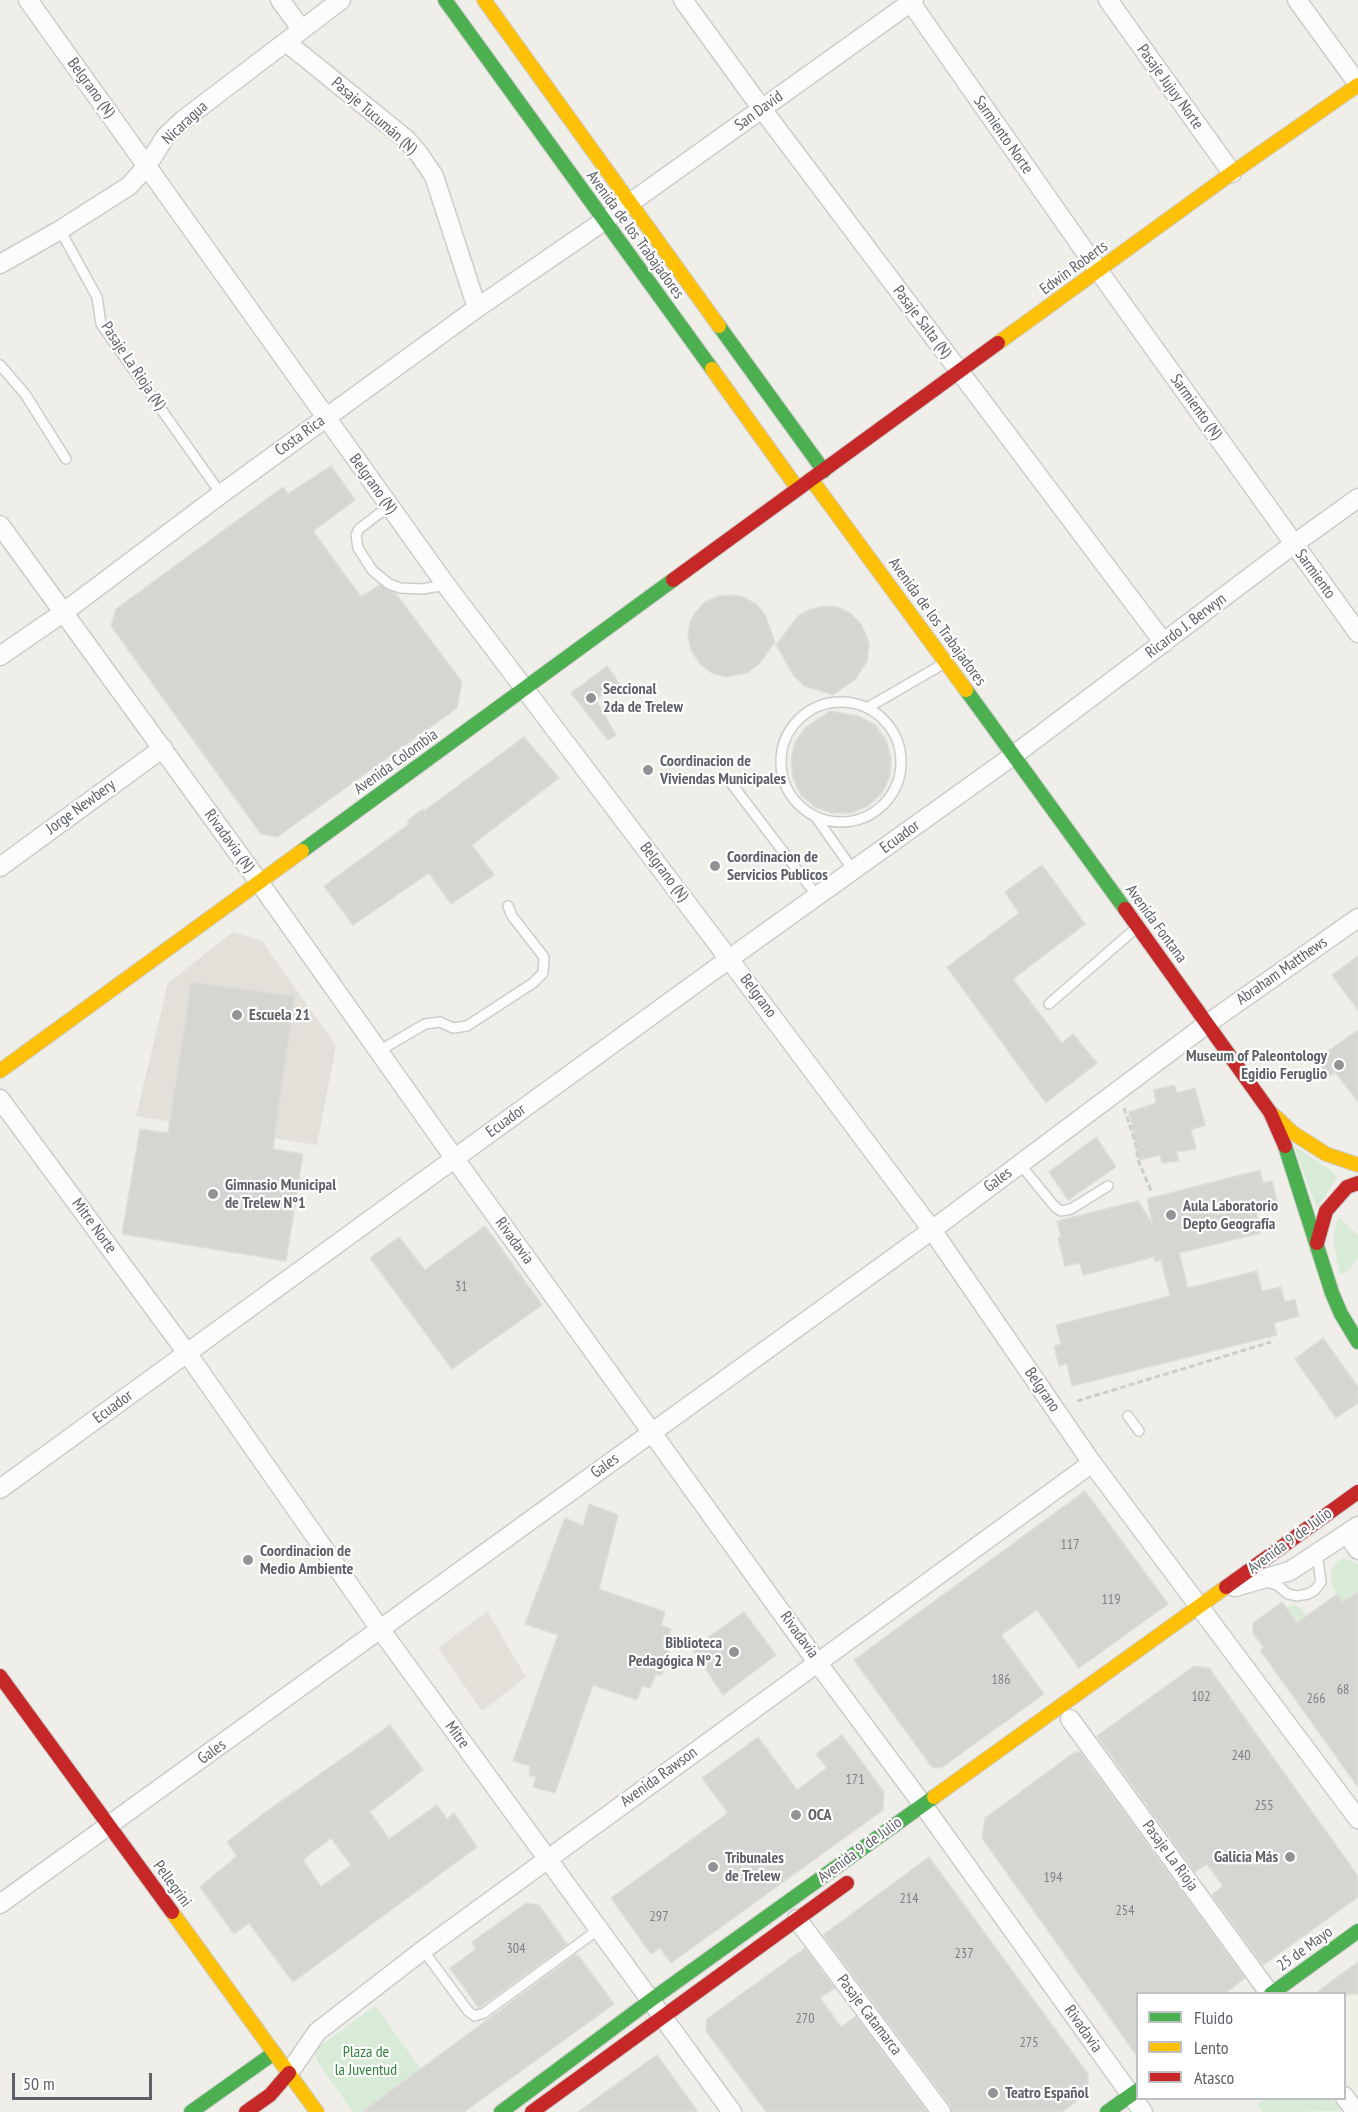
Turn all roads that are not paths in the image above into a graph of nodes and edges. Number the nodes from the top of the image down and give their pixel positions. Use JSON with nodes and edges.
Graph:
{"nodes":[{"id":1,"x":28,"y":0,"type":"edge"},
{"id":2,"x":280,"y":0,"type":"edge"},
{"id":3,"x":341,"y":0,"type":"edge"},
{"id":4,"x":445,"y":0,"type":"edge"},
{"id":5,"x":484,"y":0,"type":"edge"},
{"id":6,"x":683,"y":0,"type":"edge"},
{"id":7,"x":1108,"y":0,"type":"edge"},
{"id":8,"x":1297,"y":0,"type":"edge"},
{"id":9,"x":911,"y":1,"type":"edge"},
{"id":10,"x":302,"y":30,"type":"junction"},
{"id":11,"x":285,"y":42,"type":"junction"},
{"id":12,"x":1358,"y":84,"type":"edge"},
{"id":13,"x":762,"y":109,"type":"junction"},
{"id":14,"x":147,"y":166,"type":"junction"},
{"id":15,"x":1232,"y":173,"type":"junction"},
{"id":16,"x":630,"y":203,"type":"junction"},
{"id":17,"x":604,"y":221,"type":"junction"},
{"id":18,"x":60,"y":230,"type":"junction"},
{"id":19,"x":0,"y":264,"type":"edge"},
{"id":20,"x":1098,"y":270,"type":"junction"},
{"id":21,"x":477,"y":308,"type":"junction"},
{"id":22,"x":0,"y":365,"type":"edge"},
{"id":23,"x":959,"y":372,"type":"junction"},
{"id":24,"x":326,"y":418,"type":"junction"},
{"id":25,"x":66,"y":459,"type":"dead end"},
{"id":26,"x":824,"y":471,"type":"junction"},
{"id":27,"x":812,"y":479,"type":"junction"},
{"id":28,"x":798,"y":489,"type":"junction"},
{"id":29,"x":221,"y":494,"type":"junction"},
{"id":30,"x":1358,"y":498,"type":"edge"},
{"id":31,"x":388,"y":506,"type":"junction"},
{"id":32,"x":0,"y":525,"type":"edge"},
{"id":33,"x":1294,"y":544,"type":"junction"},
{"id":34,"x":446,"y":585,"type":"junction"},
{"id":35,"x":64,"y":612,"type":"junction"},
{"id":36,"x":1358,"y":633,"type":"edge"},
{"id":37,"x":1164,"y":643,"type":"junction"},
{"id":38,"x":0,"y":656,"type":"edge"},
{"id":39,"x":946,"y":662,"type":"junction"},
{"id":40,"x":525,"y":688,"type":"junction"},
{"id":41,"x":867,"y":708,"type":"junction"},
{"id":42,"x":163,"y":748,"type":"junction"},
{"id":43,"x":1014,"y":755,"type":"junction"},
{"id":44,"x":731,"y":783,"type":"dead end"},
{"id":45,"x":815,"y":816,"type":"junction"},
{"id":46,"x":0,"y":867,"type":"edge"},
{"id":47,"x":853,"y":870,"type":"junction"},
{"id":48,"x":259,"y":882,"type":"junction"},
{"id":49,"x":817,"y":896,"type":"junction"},
{"id":50,"x":508,"y":906,"type":"dead end"},
{"id":51,"x":1358,"y":918,"type":"edge"},
{"id":52,"x":1137,"y":927,"type":"junction"},
{"id":53,"x":729,"y":958,"type":"junction"},
{"id":54,"x":1049,"y":1004,"type":"dead end"},
{"id":55,"x":1207,"y":1024,"type":"junction"},
{"id":56,"x":379,"y":1052,"type":"junction"},
{"id":57,"x":0,"y":1071,"type":"edge"},
{"id":58,"x":0,"y":1099,"type":"edge"},
{"id":59,"x":1270,"y":1113,"type":"junction"},
{"id":60,"x":454,"y":1159,"type":"junction"},
{"id":61,"x":1020,"y":1164,"type":"junction"},
{"id":62,"x":1358,"y":1165,"type":"edge"},
{"id":63,"x":1358,"y":1183,"type":"edge"},
{"id":64,"x":1108,"y":1186,"type":"dead end"},
{"id":65,"x":932,"y":1230,"type":"junction"},
{"id":66,"x":1317,"y":1243,"type":"junction"},
{"id":67,"x":1358,"y":1342,"type":"edge"},
{"id":68,"x":187,"y":1353,"type":"junction"},
{"id":69,"x":1128,"y":1416,"type":"dead end"},
{"id":70,"x":1139,"y":1431,"type":"dead end"},
{"id":71,"x":652,"y":1432,"type":"junction"},
{"id":72,"x":1092,"y":1463,"type":"junction"},
{"id":73,"x":0,"y":1489,"type":"edge"},
{"id":74,"x":1358,"y":1492,"type":"edge"},
{"id":75,"x":1355,"y":1528,"type":"edge"},
{"id":76,"x":1358,"y":1550,"type":"edge"},
{"id":77,"x":1317,"y":1554,"type":"junction"},
{"id":78,"x":1254,"y":1582,"type":"junction"},
{"id":79,"x":1221,"y":1591,"type":"junction"},
{"id":80,"x":1203,"y":1617,"type":"junction"},
{"id":81,"x":380,"y":1629,"type":"junction"},
{"id":82,"x":818,"y":1662,"type":"junction"},
{"id":83,"x":0,"y":1676,"type":"edge"},
{"id":84,"x":1070,"y":1719,"type":"dead end"},
{"id":85,"x":931,"y":1815,"type":"junction"},
{"id":86,"x":1358,"y":1819,"type":"edge"},
{"id":87,"x":110,"y":1827,"type":"junction"},
{"id":88,"x":547,"y":1859,"type":"junction"},
{"id":89,"x":861,"y":1872,"type":"dead end"},
{"id":90,"x":0,"y":1904,"type":"edge"},
{"id":91,"x":797,"y":1918,"type":"junction"},
{"id":92,"x":599,"y":1929,"type":"junction"},
{"id":93,"x":1358,"y":1931,"type":"edge"},
{"id":94,"x":423,"y":1950,"type":"junction"},
{"id":95,"x":1270,"y":1992,"type":"edge"},
{"id":96,"x":1274,"y":1992,"type":"edge"},
{"id":97,"x":651,"y":2000,"type":"junction"},
{"id":98,"x":663,"y":2016,"type":"junction"},
{"id":99,"x":274,"y":2053,"type":"junction"},
{"id":100,"x":289,"y":2073,"type":"junction"},
{"id":101,"x":1134,"y":2093,"type":"edge"},
{"id":102,"x":1346,"y":2099,"type":"edge"},
{"id":103,"x":191,"y":2112,"type":"edge"},
{"id":104,"x":246,"y":2112,"type":"edge"},
{"id":105,"x":317,"y":2112,"type":"edge"},
{"id":106,"x":501,"y":2112,"type":"edge"},
{"id":107,"x":532,"y":2112,"type":"edge"},
{"id":108,"x":732,"y":2112,"type":"edge"},
{"id":109,"x":941,"y":2112,"type":"edge"},
{"id":110,"x":1107,"y":2112,"type":"edge"},
{"id":111,"x":1356,"y":2112,"type":"edge"}],
"edges":[{"from":1,"to":14,"type":"street","name":"Belgrano (N)"},
{"from":2,"to":10,"type":"street"},
{"from":3,"to":10,"type":"street","name":"Nicaragua"},
{"from":4,"to":17,"type":"street","name":"Avenida de los Trabajadores"},
{"from":5,"to":16,"type":"street","name":"Avenida de los Trabajadores"},
{"from":6,"to":13,"type":"street","name":"Pasaje Salta (N)"},
{"from":7,"to":15,"type":"street","name":"Pasaje Jujuy Norte"},
{"from":8,"to":12,"type":"street"},
{"from":9,"to":13,"type":"street","name":"San David"},
{"from":9,"to":20,"type":"street","name":"Sarmiento Norte"},
{"from":10,"to":11,"type":"street","name":"Nicaragua"},
{"from":11,"to":14,"type":"street","name":"Nicaragua"},
{"from":11,"to":21,"type":"street","name":"Pasaje Tucumán (N)"},
{"from":12,"to":15,"type":"street","name":"Edwin Roberts"},
{"from":13,"to":16,"type":"street","name":"San David"},
{"from":13,"to":23,"type":"street","name":"Pasaje Salta (N)"},
{"from":14,"to":18,"type":"street","name":"Nicaragua"},
{"from":14,"to":24,"type":"street","name":"Belgrano (N)"},
{"from":15,"to":20,"type":"street","name":"Edwin Roberts"},
{"from":16,"to":17,"type":"street","name":"San David"},
{"from":16,"to":26,"type":"street","name":"Avenida de los Trabajadores"},
{"from":17,"to":21,"type":"street","name":"Costa Rica"},
{"from":17,"to":28,"type":"street","name":"Avenida de los Trabajadores"},
{"from":18,"to":19,"type":"street","name":"Nicaragua"},
{"from":18,"to":29,"type":"lane","name":"Pasaje La Rioja (N)"},
{"from":20,"to":23,"type":"street","name":"Edwin Roberts"},
{"from":20,"to":33,"type":"street","name":"Sarmiento (N)"},
{"from":21,"to":24,"type":"street","name":"Costa Rica"},
{"from":22,"to":25,"type":"lane"},
{"from":23,"to":26,"type":"street","name":"Edwin Roberts"},
{"from":23,"to":37,"type":"street","name":"Pasaje Salta (N)"},
{"from":24,"to":29,"type":"street","name":"Costa Rica"},
{"from":24,"to":31,"type":"street","name":"Belgrano (N)"},
{"from":26,"to":27,"type":"street","name":"Edwin Roberts"},
{"from":27,"to":28,"type":"street","name":"Avenida Colombia"},
{"from":27,"to":39,"type":"street","name":"Avenida de los Trabajadores"},
{"from":28,"to":40,"type":"street","name":"Avenida Colombia"},
{"from":29,"to":35,"type":"street","name":"Costa Rica"},
{"from":30,"to":33,"type":"street","name":"Ricardo J. Berwyn"},
{"from":31,"to":34,"type":"street","name":"Belgrano (N)"},
{"from":31,"to":34,"type":"lane"},
{"from":32,"to":35,"type":"street","name":"Rivadavia (N)"},
{"from":33,"to":36,"type":"street","name":"Sarmiento"},
{"from":33,"to":37,"type":"street","name":"Ricardo J. Berwyn"},
{"from":34,"to":40,"type":"street","name":"Belgrano (N)"},
{"from":35,"to":38,"type":"street","name":"Costa Rica"},
{"from":35,"to":42,"type":"street","name":"Rivadavia (N)"},
{"from":37,"to":43,"type":"street","name":"Ricardo J. Berwyn"},
{"from":39,"to":41,"type":"lane"},
{"from":39,"to":43,"type":"street","name":"Avenida de los Trabajadores"},
{"from":40,"to":48,"type":"street","name":"Avenida Colombia"},
{"from":40,"to":53,"type":"street","name":"Belgrano (N)"},
{"from":41,"to":45,"type":"lane"},
{"from":41,"to":45,"type":"lane"},
{"from":42,"to":46,"type":"street","name":"Jorge Newbery"},
{"from":42,"to":48,"type":"street","name":"Rivadavia (N)"},
{"from":43,"to":47,"type":"street","name":"Ecuador"},
{"from":43,"to":52,"type":"street","name":"Avenida Fontana"},
{"from":44,"to":49,"type":"lane"},
{"from":45,"to":47,"type":"lane"},
{"from":47,"to":49,"type":"street","name":"Ecuador"},
{"from":48,"to":56,"type":"street","name":"Rivadavia (N)"},
{"from":48,"to":57,"type":"street","name":"Avenida Colombia"},
{"from":49,"to":53,"type":"street","name":"Ecuador"},
{"from":50,"to":56,"type":"lane"},
{"from":51,"to":55,"type":"street","name":"Abraham Matthews"},
{"from":52,"to":54,"type":"lane"},
{"from":52,"to":55,"type":"street","name":"Avenida Fontana"},
{"from":53,"to":60,"type":"street","name":"Ecuador"},
{"from":53,"to":65,"type":"street","name":"Belgrano"},
{"from":55,"to":59,"type":"street","name":"Avenida Fontana"},
{"from":55,"to":61,"type":"street","name":"Gales"},
{"from":56,"to":60,"type":"street","name":"Rivadavia (N)"},
{"from":58,"to":68,"type":"street","name":"Mitre Norte"},
{"from":59,"to":62,"type":"street","name":"Avenida Fontana"},
{"from":59,"to":66,"type":"street","name":"Avenida Fontana"},
{"from":60,"to":68,"type":"street","name":"Ecuador"},
{"from":60,"to":71,"type":"street","name":"Rivadavia"},
{"from":61,"to":64,"type":"lane"},
{"from":61,"to":65,"type":"street","name":"Gales"},
{"from":63,"to":66,"type":"street"},
{"from":65,"to":71,"type":"street","name":"Gales"},
{"from":65,"to":72,"type":"street","name":"Belgrano"},
{"from":66,"to":67,"type":"street","name":"Avenida Fontana"},
{"from":68,"to":73,"type":"street","name":"Ecuador"},
{"from":68,"to":81,"type":"street","name":"Mitre"},
{"from":69,"to":70,"type":"lane"},
{"from":71,"to":81,"type":"street","name":"Gales"},
{"from":71,"to":82,"type":"street","name":"Rivadavia"},
{"from":72,"to":80,"type":"street","name":"Belgrano"},
{"from":72,"to":82,"type":"street","name":"Avenida Rawson"},
{"from":74,"to":79,"type":"street","name":"Avenida 9 de Julio"},
{"from":75,"to":76,"type":"street"},
{"from":75,"to":77,"type":"street","name":"Avenida 9 de Julio"},
{"from":77,"to":78,"type":"street","name":"Avenida 9 de Julio"},
{"from":77,"to":78,"type":"lane"},
{"from":78,"to":79,"type":"street","name":"Avenida 9 de Julio"},
{"from":79,"to":80,"type":"street","name":"Avenida 9 de Julio"},
{"from":80,"to":85,"type":"street","name":"Avenida 9 de Julio"},
{"from":80,"to":86,"type":"street","name":"Belgrano"},
{"from":81,"to":87,"type":"street","name":"Gales"},
{"from":81,"to":88,"type":"street","name":"Mitre"},
{"from":82,"to":85,"type":"street","name":"Rivadavia"},
{"from":82,"to":88,"type":"street","name":"Avenida Rawson"},
{"from":83,"to":87,"type":"street","name":"Pellegrini"},
{"from":84,"to":95,"type":"street","name":"Pasaje La Rioja"},
{"from":85,"to":97,"type":"street","name":"Avenida 9 de Julio"},
{"from":85,"to":101,"type":"street","name":"Rivadavia"},
{"from":87,"to":90,"type":"street","name":"Gales"},
{"from":87,"to":99,"type":"street","name":"Pellegrini"},
{"from":88,"to":92,"type":"street","name":"Mitre"},
{"from":88,"to":94,"type":"street","name":"Avenida Rawson"},
{"from":89,"to":91,"type":"street","name":"Avenida 9 de Julio"},
{"from":91,"to":98,"type":"street","name":"Avenida 9 de Julio"},
{"from":91,"to":109,"type":"street","name":"Pasaje Catamarca"},
{"from":92,"to":94,"type":"lane"},
{"from":92,"to":97,"type":"street","name":"Mitre"},
{"from":93,"to":96,"type":"street","name":"25 de Mayo"},
{"from":94,"to":100,"type":"street","name":"Avenida Rawson"},
{"from":97,"to":98,"type":"street","name":"Mitre"},
{"from":97,"to":106,"type":"street","name":"Avenida 9 de Julio"},
{"from":98,"to":107,"type":"street","name":"Avenida 9 de Julio"},
{"from":98,"to":108,"type":"street","name":"Mitre"},
{"from":99,"to":100,"type":"street","name":"Pellegrini"},
{"from":99,"to":103,"type":"street"},
{"from":100,"to":104,"type":"street","name":"Avenida Rawson"},
{"from":100,"to":105,"type":"street","name":"Pellegrini"},
{"from":101,"to":110,"type":"street"},
{"from":102,"to":111,"type":"street"}]}
